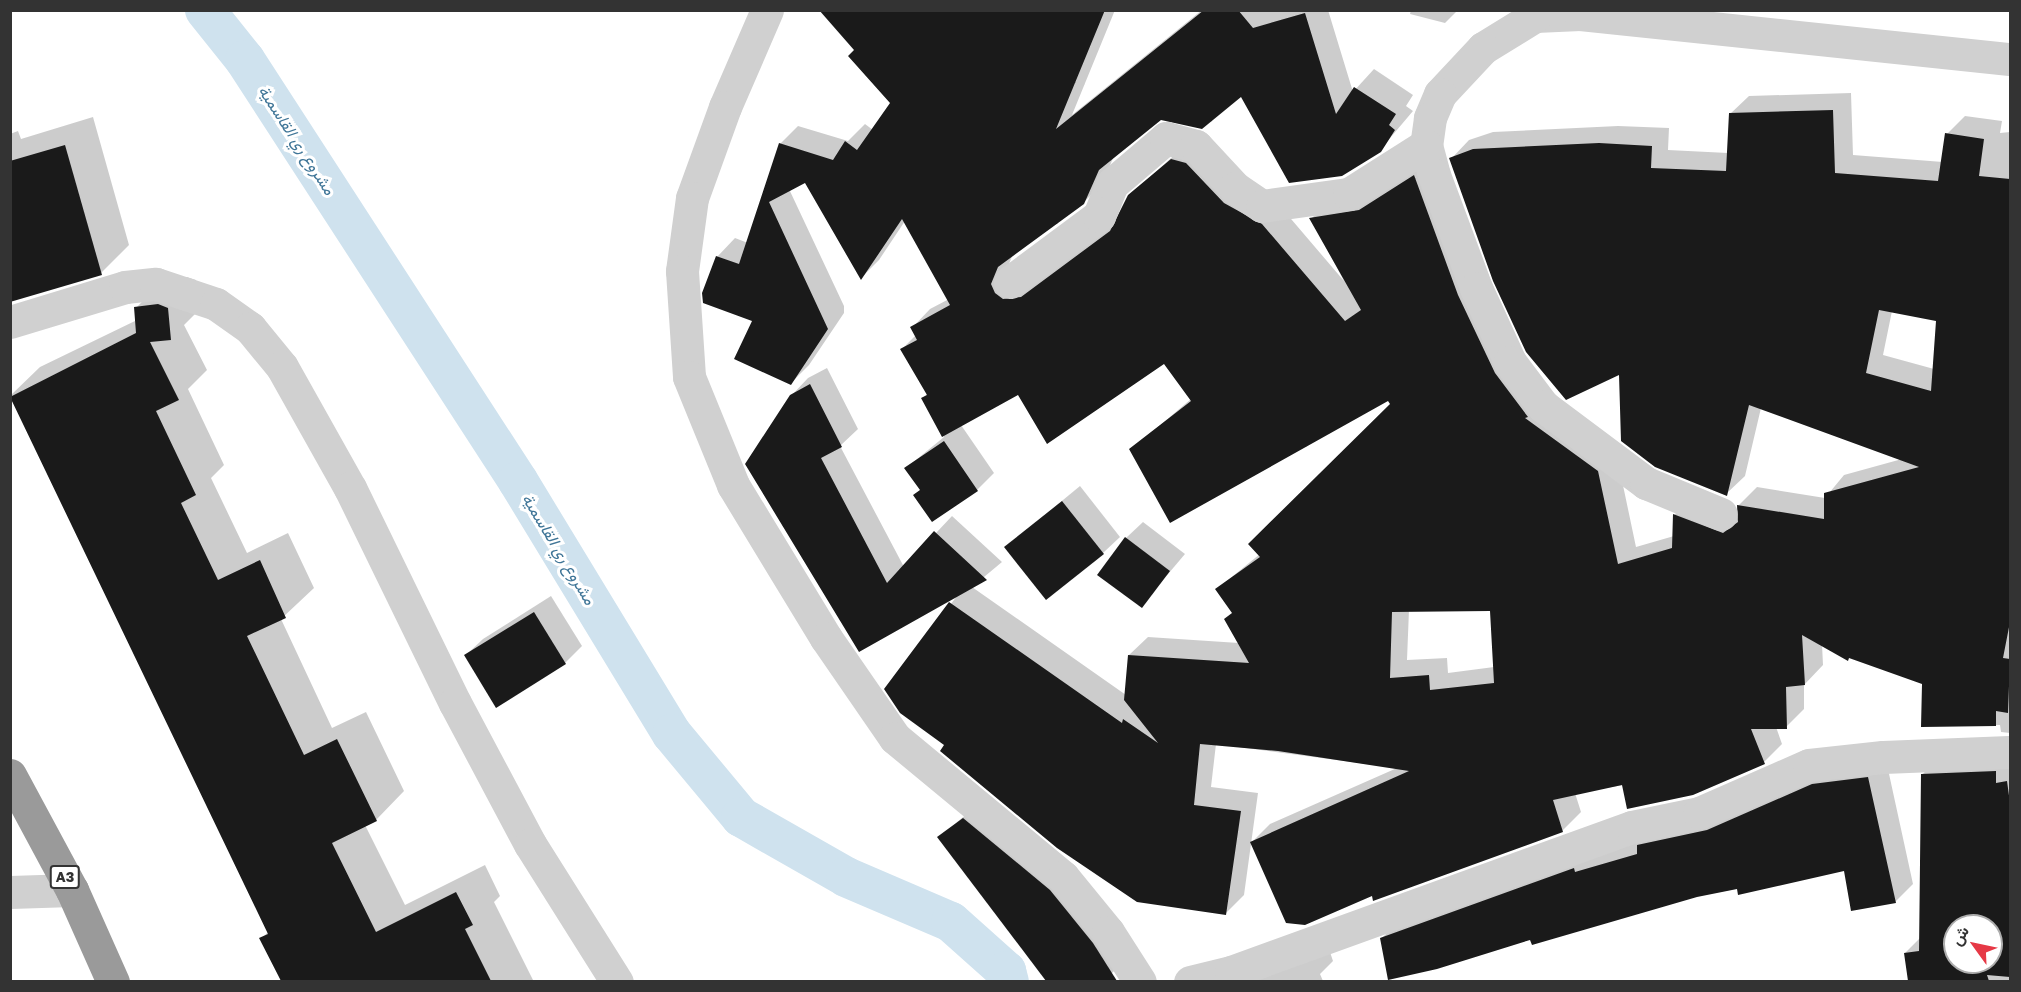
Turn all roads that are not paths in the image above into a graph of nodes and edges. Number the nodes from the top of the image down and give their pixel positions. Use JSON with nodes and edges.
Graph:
{"nodes":[{"id":1,"x":767,"y":10,"type":"edge"},
{"id":2,"x":1533,"y":13,"type":"edge"},
{"id":3,"x":2009,"y":55,"type":"edge"},
{"id":4,"x":1426,"y":145,"type":"junction"},
{"id":5,"x":1010,"y":282,"type":"dead end"},
{"id":6,"x":10,"y":322,"type":"edge"},
{"id":7,"x":1721,"y":514,"type":"dead end"},
{"id":8,"x":2010,"y":748,"type":"edge"},
{"id":9,"x":10,"y":775,"type":"edge"},
{"id":10,"x":72,"y":890,"type":"junction"},
{"id":11,"x":10,"y":892,"type":"edge"},
{"id":12,"x":113,"y":981,"type":"edge"},
{"id":13,"x":617,"y":981,"type":"edge"},
{"id":14,"x":1140,"y":981,"type":"edge"},
{"id":15,"x":1190,"y":981,"type":"edge"}],
"edges":[{"from":1,"to":14,"type":"street"},
{"from":2,"to":3,"type":"street"},
{"from":2,"to":4,"type":"street"},
{"from":4,"to":5,"type":"street"},
{"from":4,"to":7,"type":"street"},
{"from":6,"to":13,"type":"street"},
{"from":8,"to":15,"type":"street"},
{"from":9,"to":10,"type":"highway","number":"A3"},
{"from":10,"to":11,"type":"street"},
{"from":10,"to":12,"type":"highway","number":"A3"}]}
